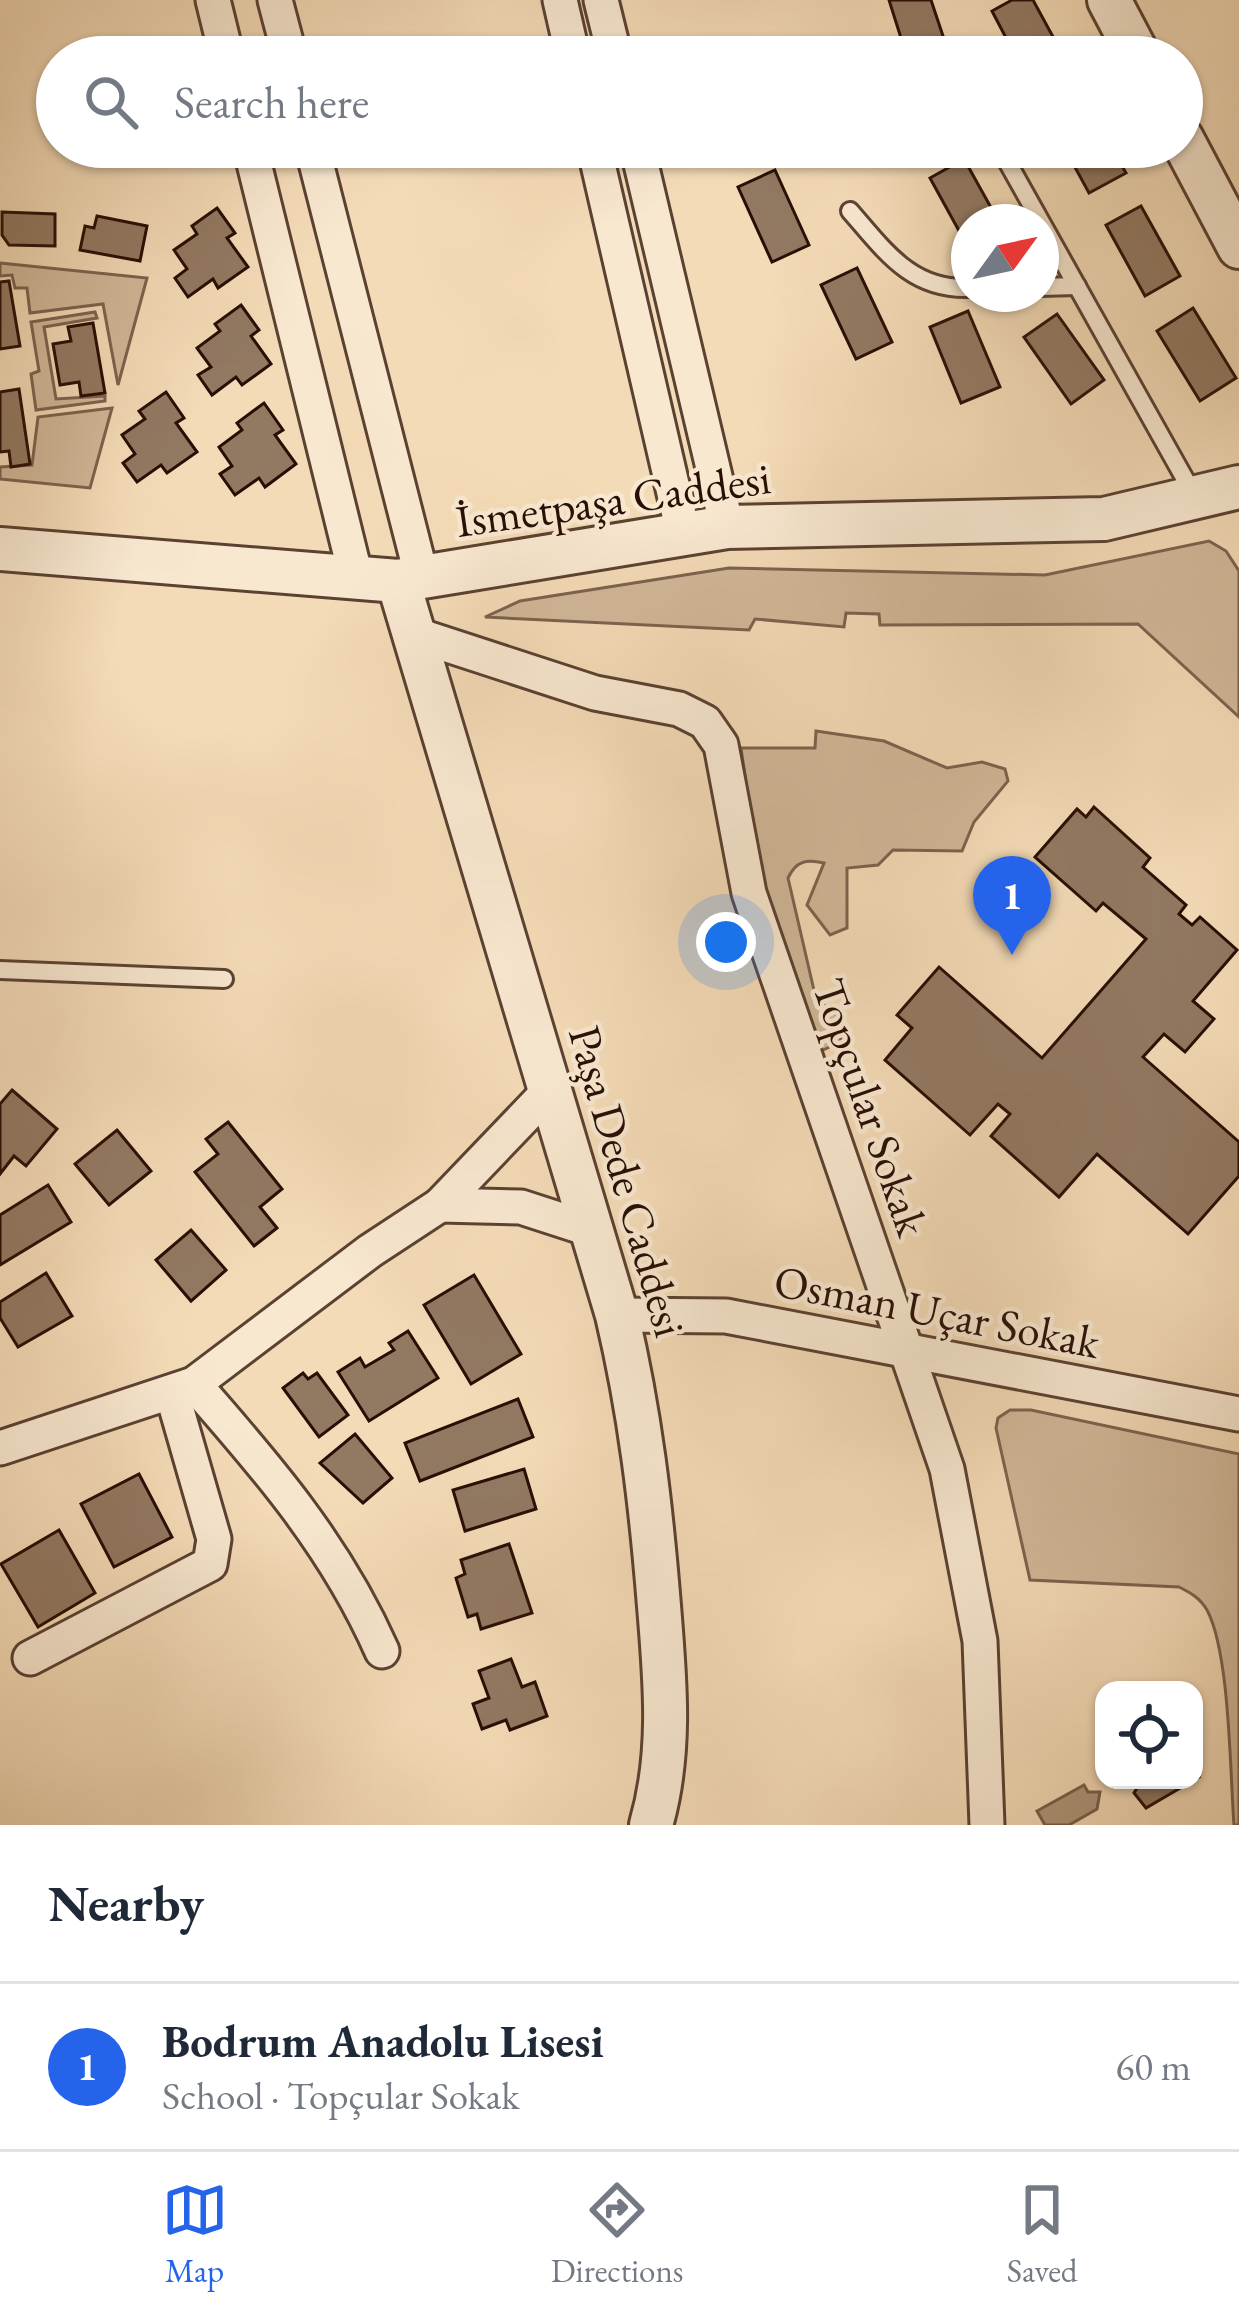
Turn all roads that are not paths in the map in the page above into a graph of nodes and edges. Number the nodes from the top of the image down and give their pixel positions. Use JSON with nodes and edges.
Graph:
{"nodes":[{"id":1,"x":213,"y":0,"type":"edge"},
{"id":2,"x":275,"y":0,"type":"edge"},
{"id":3,"x":560,"y":0,"type":"edge"},
{"id":4,"x":602,"y":0,"type":"edge"},
{"id":5,"x":1109,"y":0,"type":"edge"},
{"id":6,"x":222,"y":36,"type":"edge"},
{"id":7,"x":284,"y":36,"type":"edge"},
{"id":8,"x":568,"y":36,"type":"edge"},
{"id":9,"x":610,"y":36,"type":"edge"},
{"id":10,"x":1128,"y":36,"type":"edge"},
{"id":11,"x":257,"y":168,"type":"edge"},
{"id":12,"x":316,"y":168,"type":"edge"},
{"id":13,"x":599,"y":168,"type":"edge"},
{"id":14,"x":642,"y":168,"type":"edge"},
{"id":15,"x":1011,"y":168,"type":"edge"},
{"id":16,"x":1197,"y":168,"type":"edge"},
{"id":17,"x":850,"y":211,"type":"dead end"},
{"id":18,"x":1239,"y":248,"type":"edge"},
{"id":19,"x":1059,"y":286,"type":"edge"},
{"id":20,"x":1077,"y":286,"type":"junction"},
{"id":21,"x":951,"y":289,"type":"edge"},
{"id":22,"x":1239,"y":487,"type":"edge"},
{"id":23,"x":1197,"y":499,"type":"junction"},
{"id":24,"x":728,"y":527,"type":"junction"},
{"id":25,"x":683,"y":532,"type":"junction"},
{"id":26,"x":0,"y":549,"type":"edge"},
{"id":27,"x":392,"y":579,"type":"junction"},
{"id":28,"x":414,"y":634,"type":"junction"},
{"id":29,"x":0,"y":970,"type":"edge"},
{"id":30,"x":224,"y":979,"type":"dead end"},
{"id":31,"x":550,"y":1091,"type":"junction"},
{"id":32,"x":440,"y":1205,"type":"junction"},
{"id":33,"x":592,"y":1231,"type":"junction"},
{"id":34,"x":617,"y":1315,"type":"junction"},
{"id":35,"x":911,"y":1354,"type":"junction"},
{"id":36,"x":183,"y":1388,"type":"junction"},
{"id":37,"x":1239,"y":1414,"type":"edge"},
{"id":38,"x":0,"y":1448,"type":"edge"},
{"id":39,"x":382,"y":1651,"type":"dead end"},
{"id":40,"x":30,"y":1658,"type":"dead end"},
{"id":41,"x":651,"y":1825,"type":"edge"},
{"id":42,"x":987,"y":1825,"type":"edge"}],
"edges":[{"from":1,"to":6,"type":"street"},
{"from":2,"to":7,"type":"street"},
{"from":3,"to":8,"type":"street"},
{"from":4,"to":9,"type":"street"},
{"from":5,"to":10,"type":"street"},
{"from":11,"to":27,"type":"street"},
{"from":12,"to":27,"type":"street"},
{"from":13,"to":25,"type":"street"},
{"from":14,"to":24,"type":"street"},
{"from":15,"to":20,"type":"lane"},
{"from":16,"to":18,"type":"street"},
{"from":17,"to":21,"type":"lane"},
{"from":19,"to":20,"type":"lane"},
{"from":20,"to":23,"type":"lane"},
{"from":22,"to":23,"type":"street","name":"İsmetpaşa Caddesi"},
{"from":23,"to":24,"type":"street","name":"İsmetpaşa Caddesi"},
{"from":24,"to":25,"type":"street","name":"İsmetpaşa Caddesi"},
{"from":25,"to":27,"type":"street","name":"İsmetpaşa Caddesi"},
{"from":26,"to":27,"type":"street","name":"İsmetpaşa Caddesi"},
{"from":27,"to":28,"type":"street","name":"Paşa Dede Caddesi"},
{"from":28,"to":31,"type":"street","name":"Paşa Dede Caddesi"},
{"from":28,"to":35,"type":"street","name":"Topçular Sokak"},
{"from":29,"to":30,"type":"lane"},
{"from":31,"to":32,"type":"street"},
{"from":31,"to":33,"type":"street","name":"Paşa Dede Caddesi"},
{"from":32,"to":33,"type":"street"},
{"from":32,"to":36,"type":"street"},
{"from":33,"to":34,"type":"street","name":"Paşa Dede Caddesi"},
{"from":34,"to":35,"type":"street","name":"Osman Uçar Sokak"},
{"from":34,"to":41,"type":"street","name":"Paşa Dede Caddesi"},
{"from":35,"to":37,"type":"street","name":"Osman Uçar Sokak"},
{"from":35,"to":42,"type":"street","name":"Topçular Sokak"},
{"from":36,"to":38,"type":"street"},
{"from":36,"to":39,"type":"street"},
{"from":36,"to":40,"type":"street"}]}
